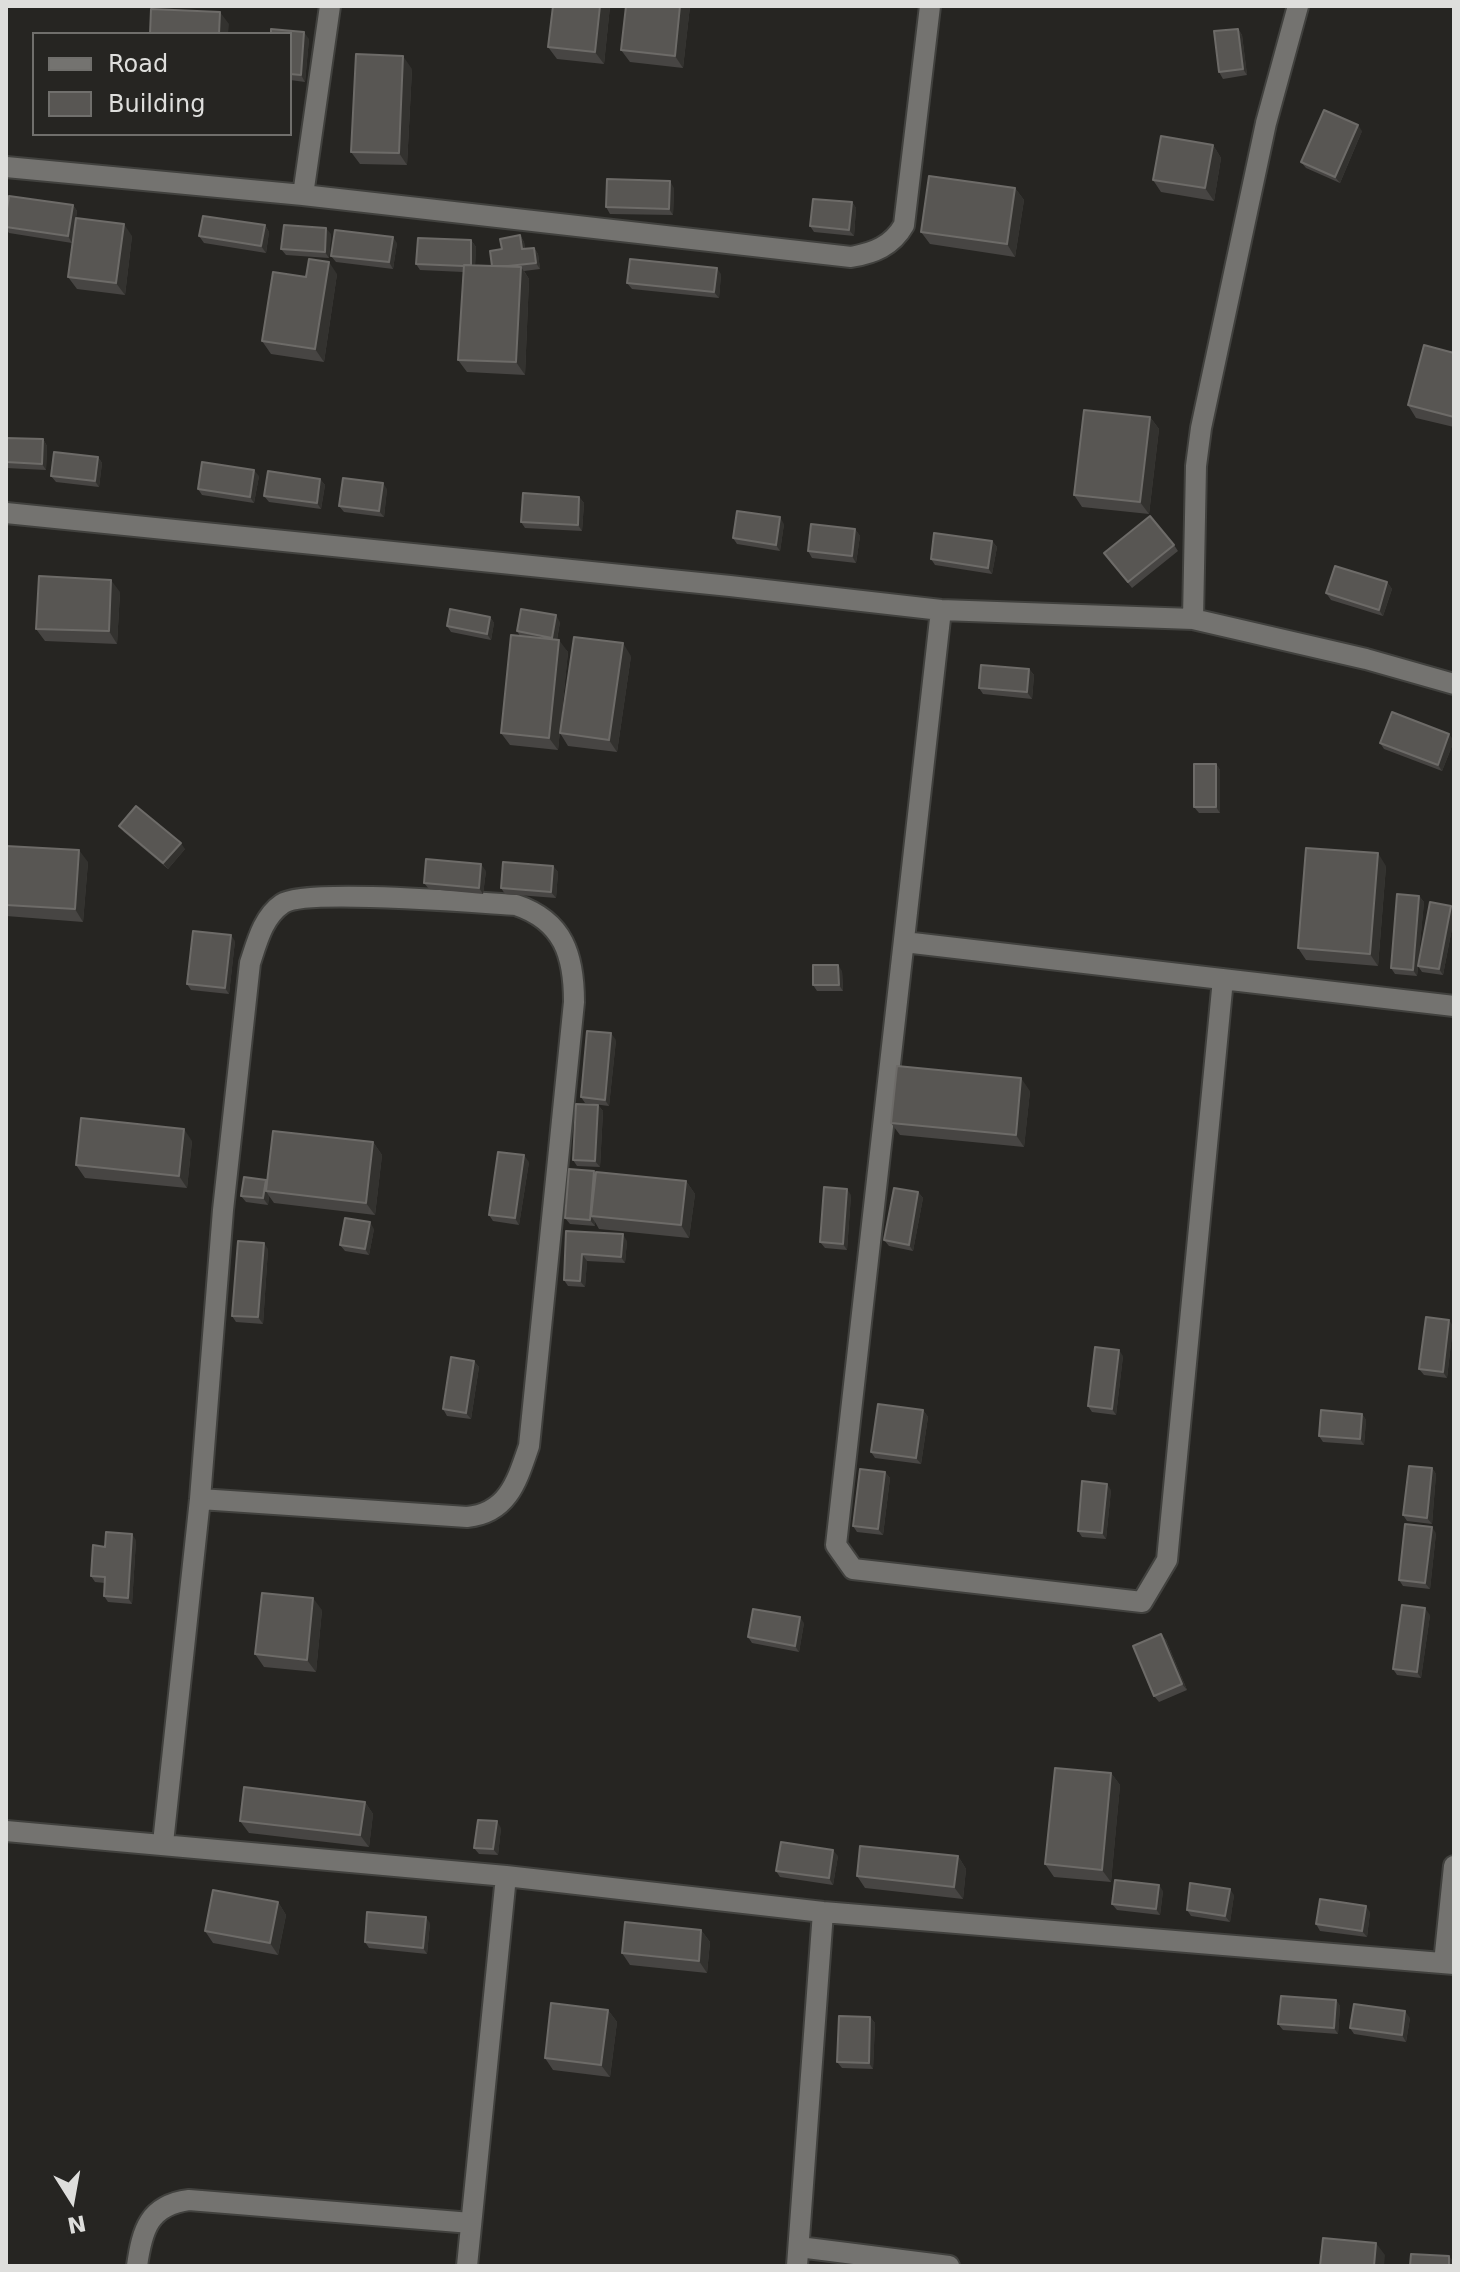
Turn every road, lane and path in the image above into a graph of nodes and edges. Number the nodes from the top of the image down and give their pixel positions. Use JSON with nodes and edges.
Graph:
{"nodes":[{"id":1,"x":330,"y":6,"type":"edge"},
{"id":2,"x":930,"y":6,"type":"edge"},
{"id":3,"x":1298,"y":6,"type":"edge"},
{"id":4,"x":6,"y":167,"type":"edge"},
{"id":5,"x":303,"y":195,"type":"junction"},
{"id":6,"x":6,"y":513,"type":"edge"},
{"id":7,"x":941,"y":610,"type":"junction"},
{"id":8,"x":1193,"y":619,"type":"junction"},
{"id":9,"x":1454,"y":684,"type":"edge"},
{"id":10,"x":904,"y":942,"type":"junction"},
{"id":11,"x":1223,"y":979,"type":"junction"},
{"id":12,"x":1454,"y":1006,"type":"edge"},
{"id":13,"x":200,"y":1499,"type":"junction"},
{"id":14,"x":6,"y":1831,"type":"edge"},
{"id":15,"x":163,"y":1843,"type":"junction"},
{"id":16,"x":1454,"y":1866,"type":"edge"},
{"id":17,"x":506,"y":1876,"type":"junction"},
{"id":18,"x":823,"y":1912,"type":"junction"},
{"id":19,"x":1449,"y":1963,"type":"edge"},
{"id":20,"x":471,"y":2223,"type":"junction"},
{"id":21,"x":798,"y":2256,"type":"edge"},
{"id":22,"x":137,"y":2266,"type":"edge"},
{"id":23,"x":467,"y":2266,"type":"edge"},
{"id":24,"x":949,"y":2266,"type":"edge"}],
"edges":[{"from":1,"to":5,"type":"street"},
{"from":2,"to":5,"type":"street"},
{"from":3,"to":8,"type":"street"},
{"from":4,"to":5,"type":"street"},
{"from":6,"to":7,"type":"street"},
{"from":7,"to":8,"type":"street"},
{"from":7,"to":10,"type":"street"},
{"from":8,"to":9,"type":"street"},
{"from":10,"to":11,"type":"street"},
{"from":10,"to":11,"type":"street"},
{"from":11,"to":12,"type":"street"},
{"from":13,"to":13,"type":"street"},
{"from":13,"to":15,"type":"street"},
{"from":14,"to":15,"type":"street"},
{"from":15,"to":17,"type":"street"},
{"from":16,"to":19,"type":"street"},
{"from":17,"to":18,"type":"street"},
{"from":17,"to":20,"type":"street"},
{"from":18,"to":19,"type":"street"},
{"from":18,"to":21,"type":"street"},
{"from":20,"to":22,"type":"street"},
{"from":20,"to":23,"type":"street"},
{"from":21,"to":24,"type":"street"}]}
